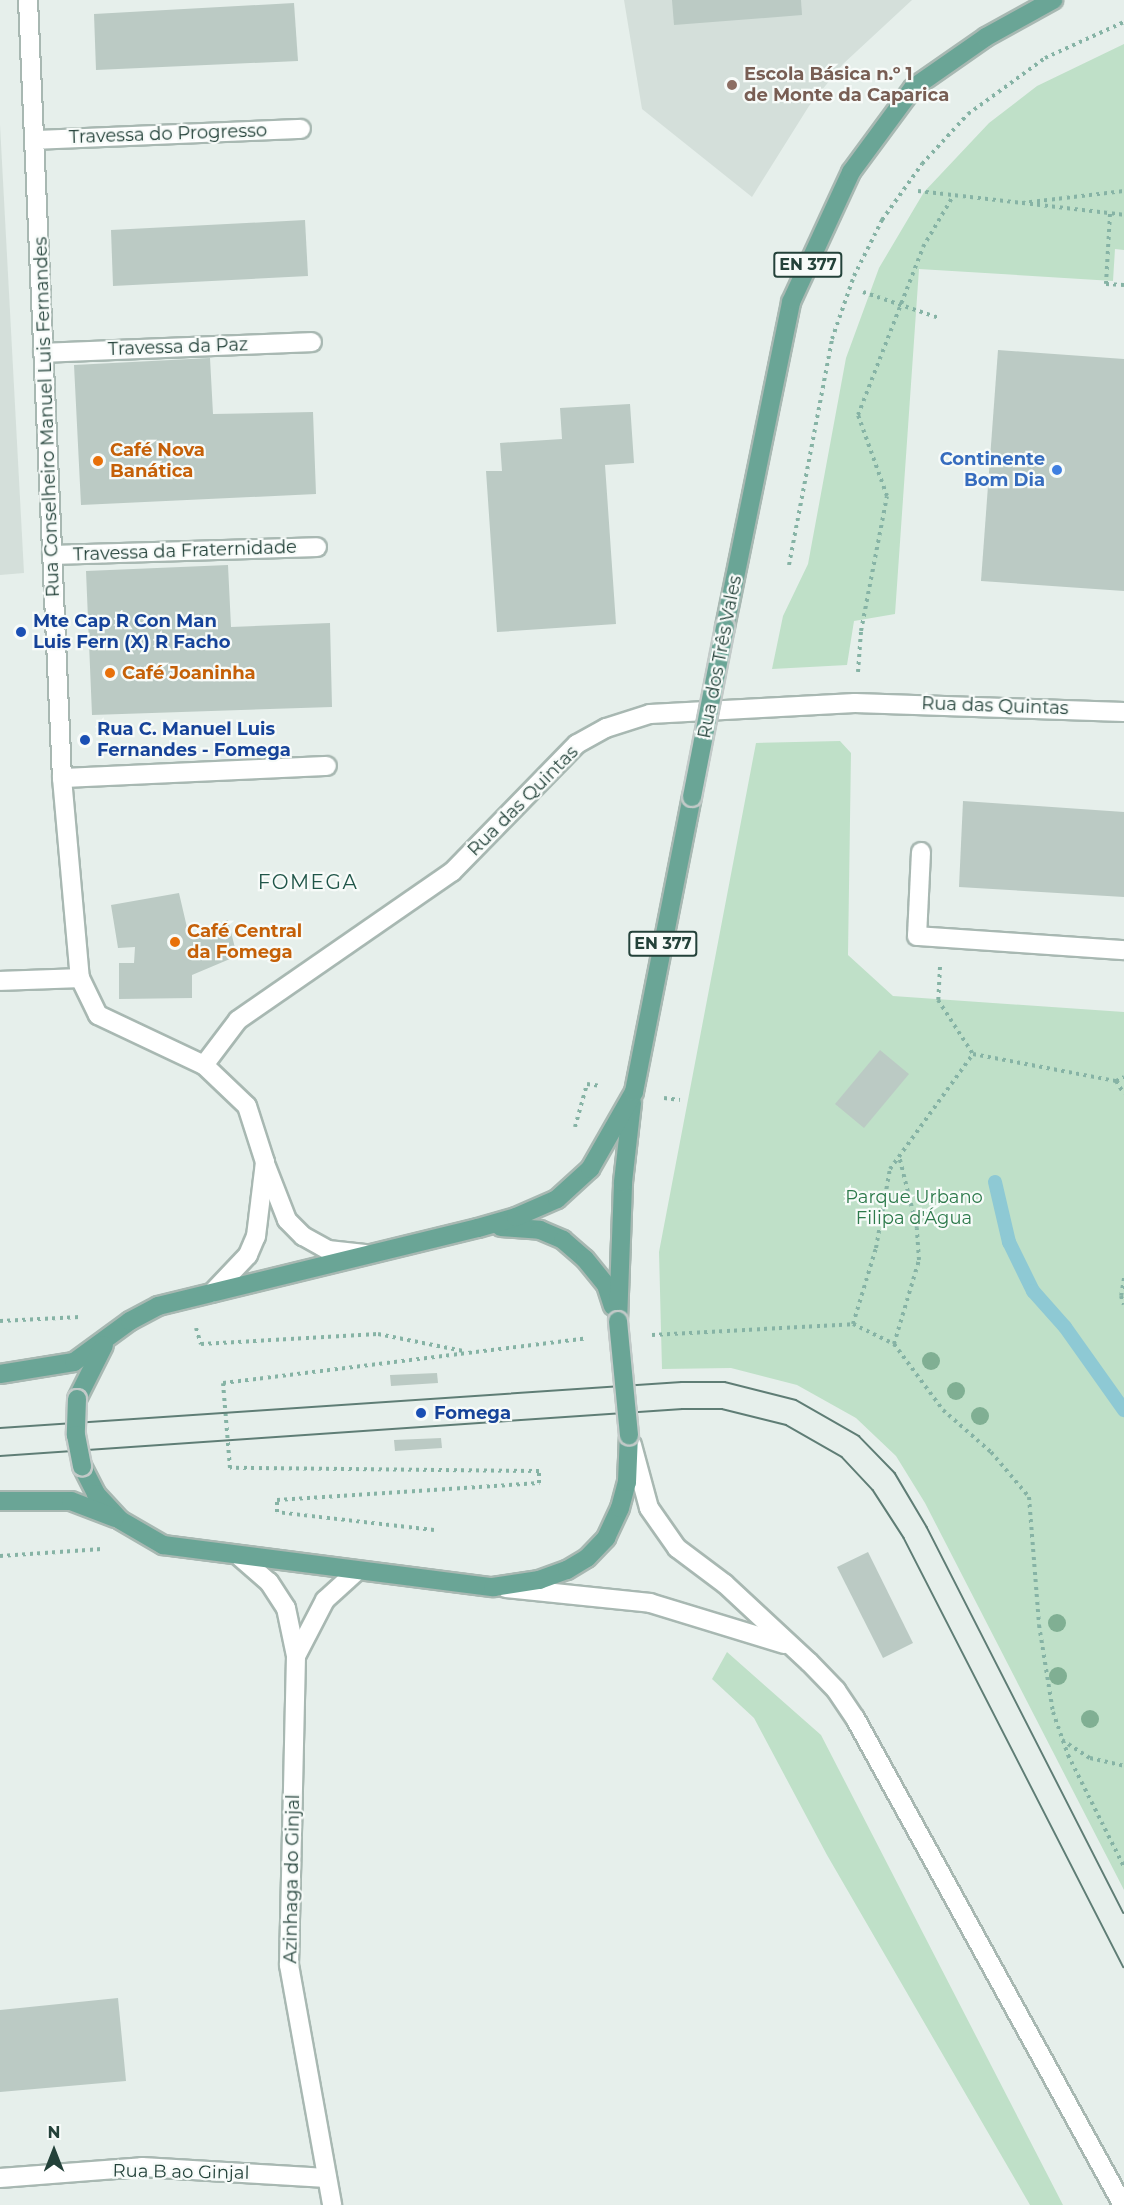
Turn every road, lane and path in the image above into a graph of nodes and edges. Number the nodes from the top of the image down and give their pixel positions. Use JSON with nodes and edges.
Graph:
{"nodes":[{"id":1,"x":28,"y":0,"type":"edge"},
{"id":2,"x":1053,"y":0,"type":"edge"},
{"id":3,"x":1124,"y":22,"type":"edge"},
{"id":4,"x":302,"y":129,"type":"dead end"},
{"id":5,"x":36,"y":140,"type":"junction"},
{"id":6,"x":918,"y":191,"type":"dead end"},
{"id":7,"x":1124,"y":191,"type":"edge"},
{"id":8,"x":953,"y":196,"type":"junction"},
{"id":9,"x":1016,"y":204,"type":"junction"},
{"id":10,"x":1110,"y":214,"type":"junction"},
{"id":11,"x":1124,"y":215,"type":"edge"},
{"id":12,"x":1124,"y":285,"type":"edge"},
{"id":13,"x":863,"y":292,"type":"dead end"},
{"id":14,"x":899,"y":307,"type":"junction"},
{"id":15,"x":939,"y":318,"type":"dead end"},
{"id":16,"x":312,"y":342,"type":"dead end"},
{"id":17,"x":43,"y":353,"type":"junction"},
{"id":18,"x":317,"y":547,"type":"dead end"},
{"id":19,"x":52,"y":555,"type":"junction"},
{"id":20,"x":789,"y":565,"type":"dead end"},
{"id":21,"x":855,"y":703,"type":"junction"},
{"id":22,"x":1124,"y":711,"type":"edge"},
{"id":23,"x":327,"y":765,"type":"dead end"},
{"id":24,"x":63,"y":778,"type":"junction"},
{"id":25,"x":921,"y":852,"type":"dead end"},
{"id":26,"x":943,"y":938,"type":"junction"},
{"id":27,"x":1124,"y":950,"type":"edge"},
{"id":28,"x":80,"y":978,"type":"junction"},
{"id":29,"x":0,"y":981,"type":"edge"},
{"id":30,"x":973,"y":1054,"type":"junction"},
{"id":31,"x":204,"y":1065,"type":"junction"},
{"id":32,"x":1124,"y":1077,"type":"edge"},
{"id":33,"x":1116,"y":1081,"type":"junction"},
{"id":34,"x":587,"y":1084,"type":"dead end"},
{"id":35,"x":634,"y":1092,"type":"junction"},
{"id":36,"x":1124,"y":1094,"type":"edge"},
{"id":37,"x":574,"y":1130,"type":"dead end"},
{"id":38,"x":899,"y":1156,"type":"junction"},
{"id":39,"x":265,"y":1162,"type":"junction"},
{"id":40,"x":478,"y":1228,"type":"junction"},
{"id":41,"x":367,"y":1255,"type":"junction"},
{"id":42,"x":1124,"y":1278,"type":"edge"},
{"id":43,"x":212,"y":1293,"type":"junction"},
{"id":44,"x":1124,"y":1305,"type":"edge"},
{"id":45,"x":89,"y":1316,"type":"dead end"},
{"id":46,"x":0,"y":1321,"type":"edge"},
{"id":47,"x":618,"y":1321,"type":"junction"},
{"id":48,"x":853,"y":1324,"type":"junction"},
{"id":49,"x":110,"y":1336,"type":"junction"},
{"id":50,"x":641,"y":1336,"type":"dead end"},
{"id":51,"x":596,"y":1338,"type":"dead end"},
{"id":52,"x":244,"y":1342,"type":"dead end"},
{"id":53,"x":894,"y":1344,"type":"junction"},
{"id":54,"x":466,"y":1352,"type":"junction"},
{"id":55,"x":0,"y":1374,"type":"edge"},
{"id":56,"x":629,"y":1435,"type":"junction"},
{"id":57,"x":0,"y":1501,"type":"edge"},
{"id":58,"x":120,"y":1520,"type":"junction"},
{"id":59,"x":434,"y":1530,"type":"dead end"},
{"id":60,"x":102,"y":1550,"type":"dead end"},
{"id":61,"x":0,"y":1556,"type":"edge"},
{"id":62,"x":240,"y":1557,"type":"junction"},
{"id":63,"x":357,"y":1571,"type":"junction"},
{"id":64,"x":493,"y":1587,"type":"junction"},
{"id":65,"x":789,"y":1646,"type":"junction"},
{"id":66,"x":296,"y":1656,"type":"junction"},
{"id":67,"x":1062,"y":1740,"type":"junction"},
{"id":68,"x":1124,"y":1766,"type":"edge"},
{"id":69,"x":1124,"y":1867,"type":"edge"},
{"id":70,"x":0,"y":2178,"type":"edge"},
{"id":71,"x":327,"y":2178,"type":"junction"},
{"id":72,"x":332,"y":2205,"type":"edge"},
{"id":73,"x":1123,"y":2205,"type":"edge"}],
"edges":[{"from":1,"to":5,"type":"street","name":"Rua Conselheiro Manuel Luis Fernandes"},
{"from":2,"to":35,"type":"main road","name":"Rua dos Três Vales","number":"EN 377","bridge":true},
{"from":3,"to":20,"type":"path"},
{"from":4,"to":5,"type":"street","name":"Travessa do Progresso"},
{"from":5,"to":17,"type":"street","name":"Rua Conselheiro Manuel Luis Fernandes"},
{"from":6,"to":8,"type":"path"},
{"from":7,"to":9,"type":"path"},
{"from":8,"to":9,"type":"path"},
{"from":8,"to":14,"type":"path"},
{"from":9,"to":10,"type":"path"},
{"from":10,"to":11,"type":"path"},
{"from":10,"to":12,"type":"path"},
{"from":13,"to":14,"type":"path"},
{"from":14,"to":15,"type":"path"},
{"from":14,"to":21,"type":"path"},
{"from":16,"to":17,"type":"street","name":"Travessa da Paz"},
{"from":17,"to":19,"type":"street","name":"Rua Conselheiro Manuel Luis Fernandes"},
{"from":18,"to":19,"type":"street","name":"Travessa da Fraternidade"},
{"from":19,"to":24,"type":"street","name":"Rua Conselheiro Manuel Luis Fernandes"},
{"from":21,"to":22,"type":"street","name":"Rua das Quintas"},
{"from":21,"to":31,"type":"street","name":"Rua das Quintas"},
{"from":23,"to":24,"type":"street"},
{"from":24,"to":28,"type":"street","name":"Rua Conselheiro Manuel Luis Fernandes"},
{"from":25,"to":26,"type":"street"},
{"from":26,"to":27,"type":"street"},
{"from":26,"to":30,"type":"path"},
{"from":28,"to":29,"type":"street"},
{"from":28,"to":31,"type":"street"},
{"from":30,"to":33,"type":"path"},
{"from":30,"to":38,"type":"path"},
{"from":31,"to":39,"type":"street"},
{"from":32,"to":33,"type":"path"},
{"from":33,"to":36,"type":"path"},
{"from":34,"to":37,"type":"path"},
{"from":35,"to":40,"type":"main road","name":"Rua dos Três Vales","number":"EN 377"},
{"from":35,"to":47,"type":"main road","number":"EN 377"},
{"from":38,"to":48,"type":"path"},
{"from":38,"to":53,"type":"path"},
{"from":39,"to":41,"type":"street"},
{"from":39,"to":43,"type":"street"},
{"from":40,"to":41,"type":"main road","name":"Rua dos Três Vales"},
{"from":40,"to":47,"type":"main road"},
{"from":41,"to":43,"type":"main road","name":"Rua dos Três Vales"},
{"from":42,"to":44,"type":"path"},
{"from":43,"to":49,"type":"main road","name":"Rua dos Três Vales"},
{"from":45,"to":46,"type":"path"},
{"from":47,"to":56,"type":"main road","bridge":true},
{"from":48,"to":50,"type":"path"},
{"from":48,"to":53,"type":"path"},
{"from":49,"to":55,"type":"main road","name":"Rua dos Três Vales"},
{"from":49,"to":58,"type":"main road","bridge":true},
{"from":51,"to":54,"type":"path"},
{"from":52,"to":54,"type":"path"},
{"from":53,"to":67,"type":"path"},
{"from":54,"to":59,"type":"path"},
{"from":56,"to":64,"type":"main road"},
{"from":56,"to":65,"type":"street"},
{"from":57,"to":58,"type":"main road"},
{"from":58,"to":62,"type":"main road"},
{"from":60,"to":61,"type":"path"},
{"from":62,"to":63,"type":"main road"},
{"from":62,"to":66,"type":"street","name":"Azinhaga do Ginjal"},
{"from":63,"to":64,"type":"main road"},
{"from":63,"to":66,"type":"street","name":"Azinhaga do Ginjal"},
{"from":64,"to":65,"type":"street"},
{"from":65,"to":73,"type":"street"},
{"from":66,"to":71,"type":"street","name":"Azinhaga do Ginjal"},
{"from":67,"to":68,"type":"path"},
{"from":67,"to":69,"type":"path"},
{"from":70,"to":71,"type":"street","name":"Rua B ao Ginjal"},
{"from":71,"to":72,"type":"street","name":"Azinhaga do Ginjal"}]}
